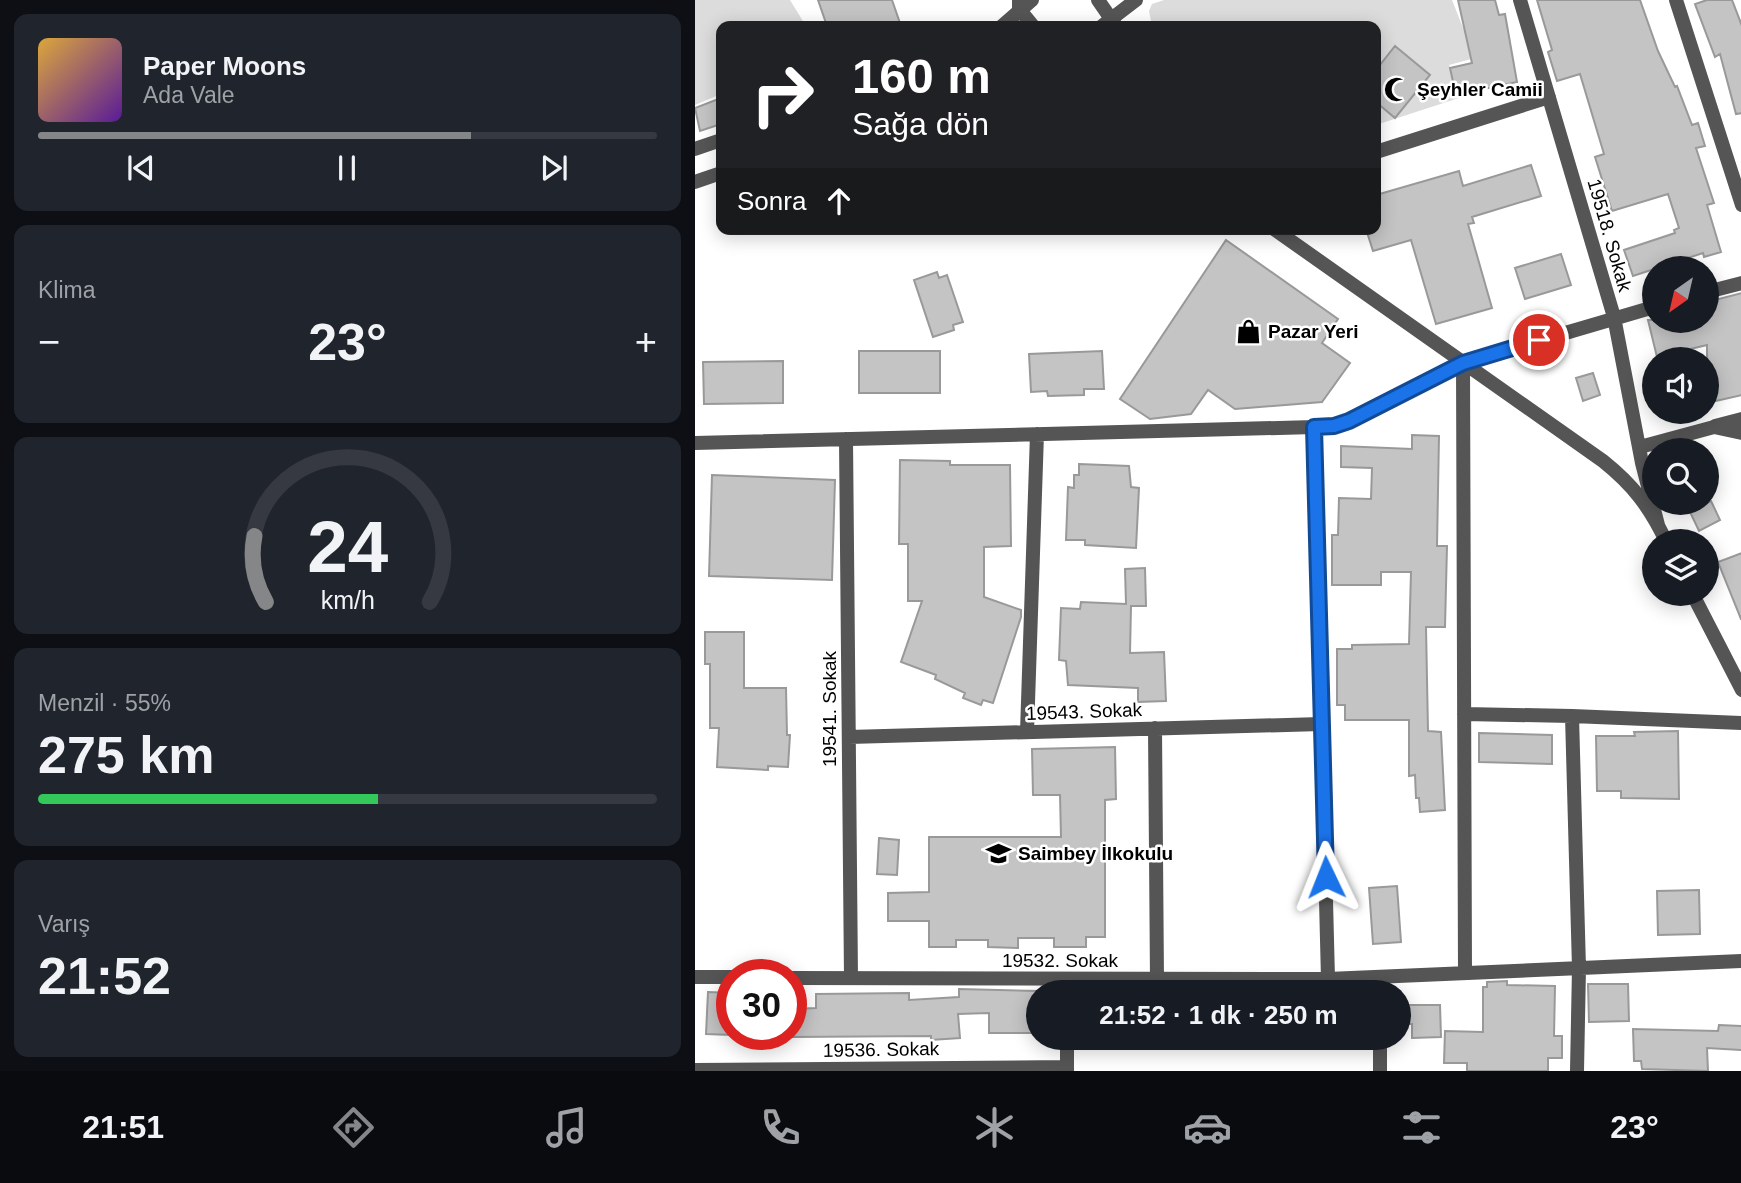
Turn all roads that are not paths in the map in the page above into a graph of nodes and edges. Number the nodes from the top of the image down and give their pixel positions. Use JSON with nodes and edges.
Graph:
{"nodes":[{"id":1,"x":1098,"y":0,"type":"edge"},
{"id":2,"x":1136,"y":0,"type":"edge"},
{"id":3,"x":1520,"y":0,"type":"edge"},
{"id":4,"x":1676,"y":0,"type":"edge"},
{"id":5,"x":1023,"y":3,"type":"edge"},
{"id":6,"x":1007,"y":21,"type":"edge"},
{"id":7,"x":1031,"y":21,"type":"edge"},
{"id":8,"x":1108,"y":21,"type":"edge"},
{"id":9,"x":1112,"y":21,"type":"edge"},
{"id":10,"x":1549,"y":97,"type":"junction"},
{"id":11,"x":716,"y":142,"type":"edge"},
{"id":12,"x":695,"y":149,"type":"edge"},
{"id":13,"x":1381,"y":150,"type":"edge"},
{"id":14,"x":716,"y":175,"type":"edge"},
{"id":15,"x":695,"y":182,"type":"edge"},
{"id":16,"x":1741,"y":205,"type":"edge"},
{"id":17,"x":1282,"y":235,"type":"edge"},
{"id":18,"x":1741,"y":283,"type":"edge"},
{"id":19,"x":1719,"y":289,"type":"edge"},
{"id":20,"x":1642,"y":310,"type":"edge"},
{"id":21,"x":1614,"y":317,"type":"junction"},
{"id":22,"x":1463,"y":363,"type":"junction"},
{"id":23,"x":1741,"y":419,"type":"edge"},
{"id":24,"x":1714,"y":426,"type":"junction"},
{"id":25,"x":1314,"y":427,"type":"junction"},
{"id":26,"x":1741,"y":433,"type":"edge"},
{"id":27,"x":1037,"y":434,"type":"junction"},
{"id":28,"x":846,"y":439,"type":"junction"},
{"id":29,"x":695,"y":443,"type":"edge"},
{"id":30,"x":1640,"y":447,"type":"junction"},
{"id":31,"x":1642,"y":463,"type":"joint"},
{"id":32,"x":1626,"y":479,"type":"junction"},
{"id":33,"x":1655,"y":515,"type":"edge"},
{"id":34,"x":1658,"y":525,"type":"junction"},
{"id":35,"x":1660,"y":529,"type":"edge"},
{"id":36,"x":1699,"y":606,"type":"edge"},
{"id":37,"x":1741,"y":690,"type":"edge"},
{"id":38,"x":1464,"y":714,"type":"junction"},
{"id":39,"x":1572,"y":716,"type":"junction"},
{"id":40,"x":1741,"y":723,"type":"edge"},
{"id":41,"x":1321,"y":724,"type":"junction"},
{"id":42,"x":1155,"y":728,"type":"junction"},
{"id":43,"x":1027,"y":732,"type":"junction"},
{"id":44,"x":848,"y":737,"type":"junction"},
{"id":45,"x":1741,"y":961,"type":"edge"},
{"id":46,"x":1579,"y":968,"type":"junction"},
{"id":47,"x":1464,"y":973,"type":"junction"},
{"id":48,"x":695,"y":977,"type":"edge"},
{"id":49,"x":1379,"y":977,"type":"joint"},
{"id":50,"x":716,"y":978,"type":"edge"},
{"id":51,"x":807,"y":978,"type":"edge"},
{"id":52,"x":851,"y":978,"type":"junction"},
{"id":53,"x":1157,"y":979,"type":"junction"},
{"id":54,"x":1328,"y":979,"type":"junction"},
{"id":55,"x":1144,"y":980,"type":"edge"},
{"id":56,"x":1026,"y":984,"type":"edge"},
{"id":57,"x":1067,"y":1050,"type":"edge"},
{"id":58,"x":1380,"y":1050,"type":"edge"},
{"id":59,"x":1067,"y":1069,"type":"edge"},
{"id":60,"x":695,"y":1070,"type":"edge"},
{"id":61,"x":1380,"y":1071,"type":"edge"},
{"id":62,"x":1577,"y":1071,"type":"edge"}],
"edges":[{"from":1,"to":8,"type":"street"},
{"from":2,"to":9,"type":"street"},
{"from":3,"to":10,"type":"street","name":"19518. Sokak"},
{"from":4,"to":16,"type":"street"},
{"from":5,"to":6,"type":"street"},
{"from":5,"to":7,"type":"street"},
{"from":10,"to":13,"type":"street"},
{"from":10,"to":21,"type":"street","name":"19518. Sokak"},
{"from":11,"to":12,"type":"street"},
{"from":14,"to":15,"type":"street"},
{"from":17,"to":22,"type":"street"},
{"from":18,"to":19,"type":"street"},
{"from":20,"to":21,"type":"street"},
{"from":21,"to":22,"type":"street"},
{"from":21,"to":30,"type":"street","name":"19518. Sokak"},
{"from":22,"to":25,"type":"street"},
{"from":22,"to":32,"type":"street"},
{"from":22,"to":38,"type":"street"},
{"from":23,"to":24,"type":"street"},
{"from":24,"to":26,"type":"street"},
{"from":24,"to":30,"type":"street"},
{"from":25,"to":27,"type":"street"},
{"from":25,"to":41,"type":"street"},
{"from":27,"to":28,"type":"street"},
{"from":27,"to":43,"type":"street"},
{"from":28,"to":29,"type":"street"},
{"from":28,"to":44,"type":"street","name":"19541. Sokak"},
{"from":30,"to":31,"type":"street","name":"19518. Sokak"},
{"from":31,"to":32,"type":"street"},
{"from":32,"to":34,"type":"street"},
{"from":33,"to":34,"type":"street","name":"19518. Sokak"},
{"from":34,"to":35,"type":"street"},
{"from":36,"to":37,"type":"street"},
{"from":38,"to":39,"type":"street"},
{"from":38,"to":47,"type":"street"},
{"from":39,"to":40,"type":"street"},
{"from":39,"to":46,"type":"street"},
{"from":41,"to":42,"type":"street","name":"19543. Sokak"},
{"from":41,"to":54,"type":"street"},
{"from":42,"to":43,"type":"street","name":"19543. Sokak"},
{"from":42,"to":53,"type":"street"},
{"from":43,"to":44,"type":"street","name":"19543. Sokak"},
{"from":44,"to":52,"type":"street","name":"19541. Sokak"},
{"from":45,"to":46,"type":"street","name":"19532. Sokak"},
{"from":46,"to":47,"type":"street","name":"19532. Sokak"},
{"from":46,"to":62,"type":"street"},
{"from":47,"to":49,"type":"street","name":"19532. Sokak"},
{"from":48,"to":50,"type":"street"},
{"from":49,"to":54,"type":"street","name":"19532. Sokak"},
{"from":51,"to":52,"type":"street","name":"19532. Sokak"},
{"from":52,"to":56,"type":"street","name":"19532. Sokak"},
{"from":53,"to":54,"type":"street","name":"19532. Sokak"},
{"from":53,"to":55,"type":"street","name":"19532. Sokak"},
{"from":57,"to":59,"type":"street"},
{"from":58,"to":61,"type":"street"},
{"from":59,"to":60,"type":"street","name":"19536. Sokak"}]}
